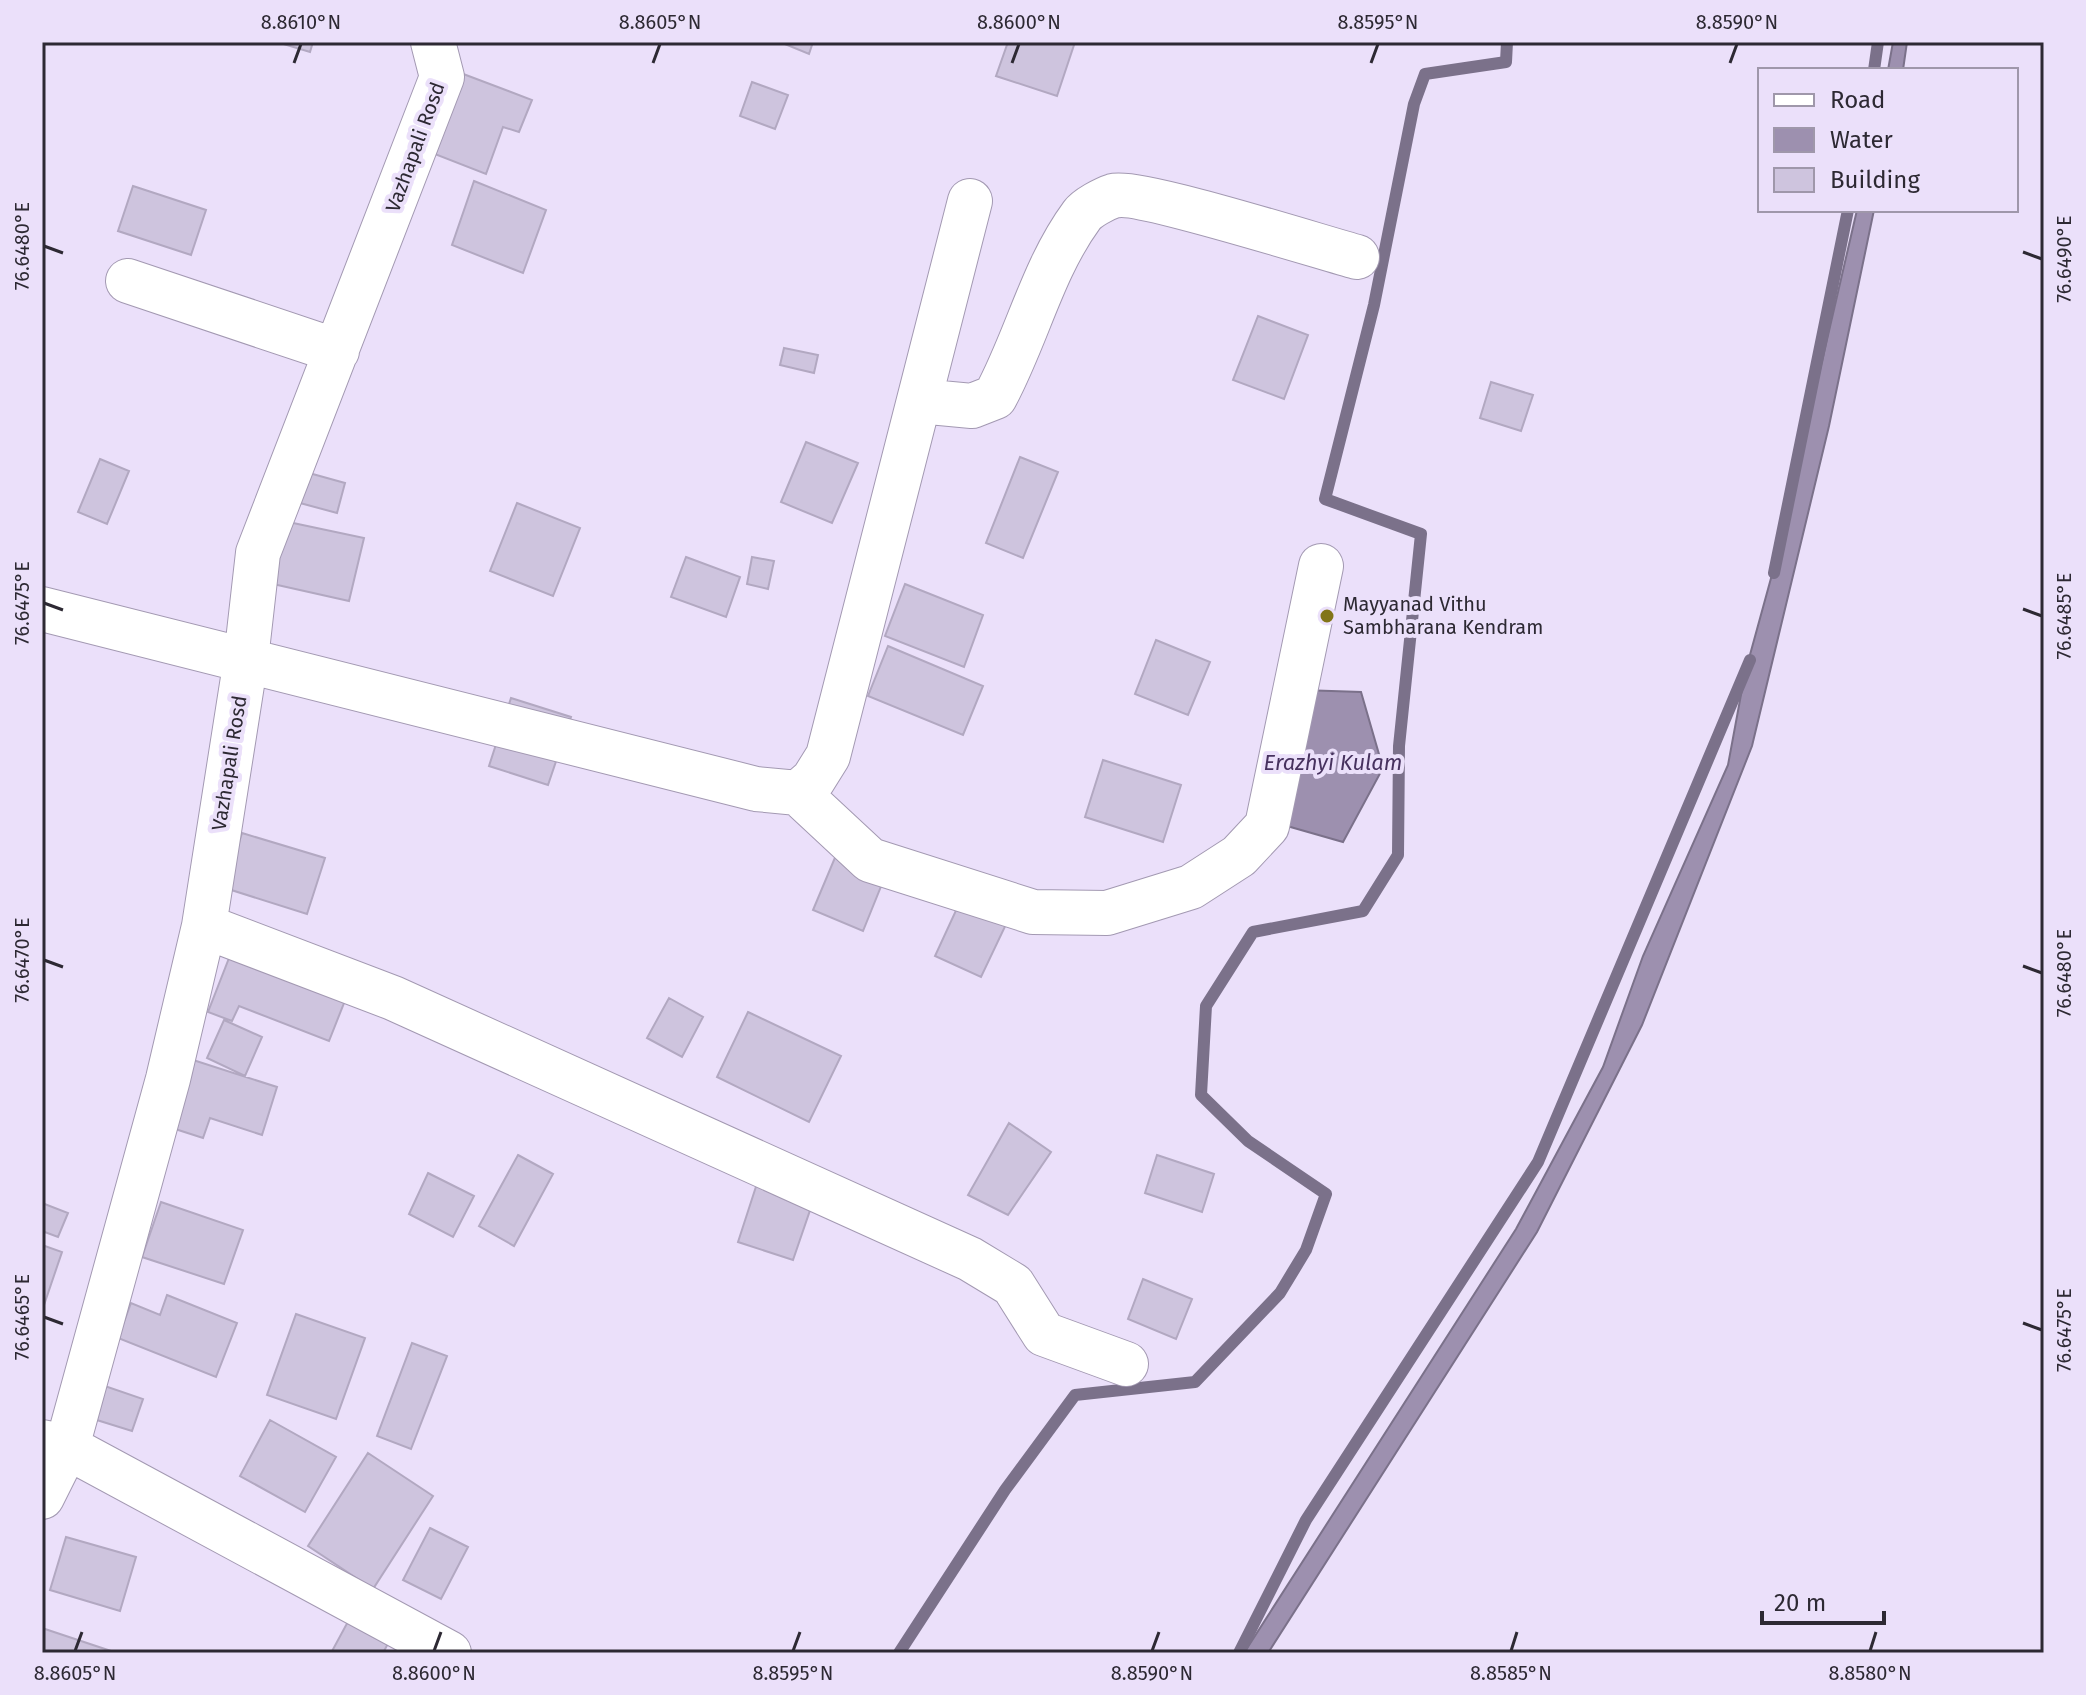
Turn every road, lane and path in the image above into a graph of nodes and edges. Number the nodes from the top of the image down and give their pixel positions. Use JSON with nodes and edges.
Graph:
{"nodes":[{"id":1,"x":433,"y":42,"type":"edge"},
{"id":2,"x":970,"y":201,"type":"dead end"},
{"id":3,"x":1357,"y":257,"type":"dead end"},
{"id":4,"x":128,"y":281,"type":"dead end"},
{"id":5,"x":337,"y":351,"type":"junction"},
{"id":6,"x":919,"y":401,"type":"junction"},
{"id":7,"x":1321,"y":566,"type":"dead end"},
{"id":8,"x":42,"y":609,"type":"edge"},
{"id":9,"x":246,"y":659,"type":"junction"},
{"id":10,"x":798,"y":793,"type":"junction"},
{"id":11,"x":204,"y":926,"type":"junction"},
{"id":12,"x":1126,"y":1364,"type":"dead end"},
{"id":13,"x":55,"y":1444,"type":"edge"},
{"id":14,"x":42,"y":1497,"type":"edge"},
{"id":15,"x":449,"y":1653,"type":"edge"}],
"edges":[{"from":1,"to":5,"type":"street","name":"Vazhapali Rosd"},
{"from":2,"to":6,"type":"street"},
{"from":3,"to":6,"type":"street"},
{"from":4,"to":5,"type":"street"},
{"from":5,"to":9,"type":"street","name":"Vazhapali Rosd"},
{"from":6,"to":10,"type":"street"},
{"from":7,"to":10,"type":"street"},
{"from":8,"to":9,"type":"street"},
{"from":9,"to":10,"type":"street"},
{"from":9,"to":11,"type":"street","name":"Vazhapali Rosd"},
{"from":11,"to":12,"type":"street"},
{"from":11,"to":13,"type":"street","name":"Vazhapali Rosd"},
{"from":13,"to":14,"type":"street","name":"Vazhapali Rosd"},
{"from":13,"to":15,"type":"street"}]}
